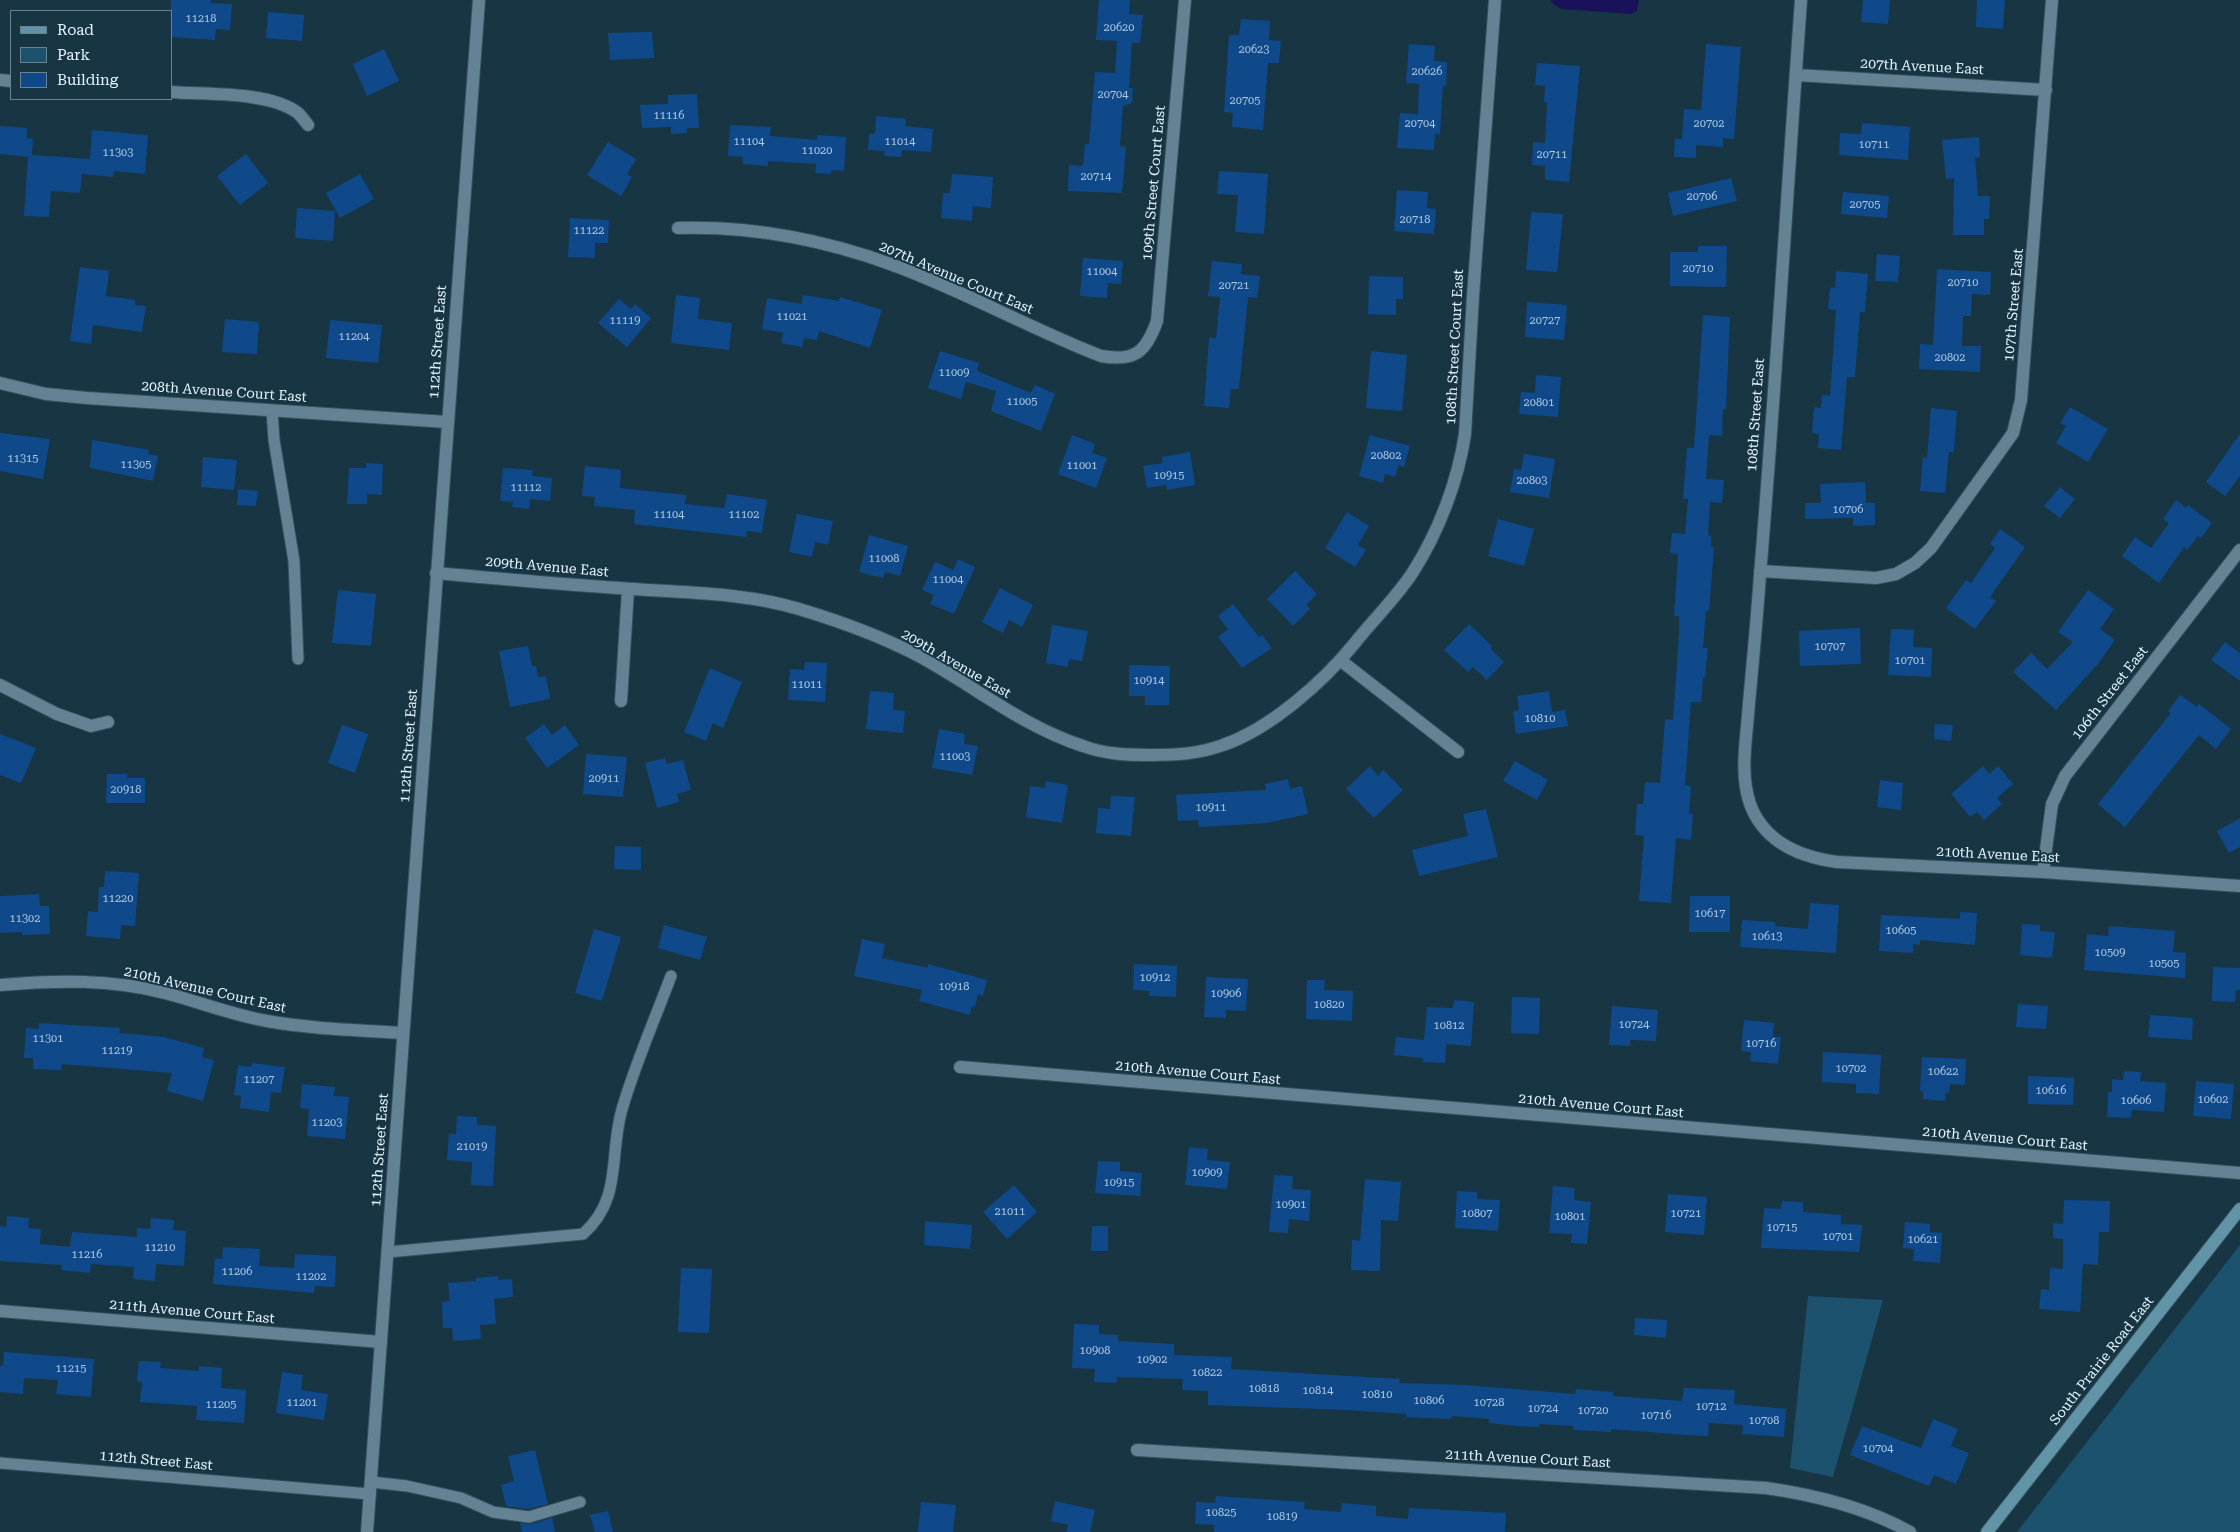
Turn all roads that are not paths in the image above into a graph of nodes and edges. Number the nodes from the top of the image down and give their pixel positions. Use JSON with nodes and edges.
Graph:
{"nodes":[{"id":1,"x":479,"y":0,"type":"edge"},
{"id":2,"x":1184,"y":0,"type":"edge"},
{"id":3,"x":1495,"y":0,"type":"edge"},
{"id":4,"x":1801,"y":0,"type":"edge"},
{"id":5,"x":2052,"y":0,"type":"edge"},
{"id":6,"x":1796,"y":75,"type":"junction"},
{"id":7,"x":2046,"y":90,"type":"junction"},
{"id":8,"x":172,"y":92,"type":"edge"},
{"id":9,"x":308,"y":125,"type":"dead end"},
{"id":10,"x":678,"y":228,"type":"dead end"},
{"id":11,"x":1130,"y":357,"type":"joint"},
{"id":12,"x":0,"y":383,"type":"edge"},
{"id":13,"x":272,"y":410,"type":"junction"},
{"id":14,"x":447,"y":422,"type":"junction"},
{"id":15,"x":2240,"y":550,"type":"edge"},
{"id":16,"x":1760,"y":571,"type":"junction"},
{"id":17,"x":436,"y":573,"type":"junction"},
{"id":18,"x":628,"y":589,"type":"junction"},
{"id":19,"x":298,"y":659,"type":"dead end"},
{"id":20,"x":1340,"y":660,"type":"junction"},
{"id":21,"x":0,"y":685,"type":"edge"},
{"id":22,"x":621,"y":701,"type":"dead end"},
{"id":23,"x":108,"y":722,"type":"dead end"},
{"id":24,"x":1458,"y":752,"type":"dead end"},
{"id":25,"x":1765,"y":828,"type":"joint"},
{"id":26,"x":2043,"y":872,"type":"junction"},
{"id":27,"x":2240,"y":886,"type":"edge"},
{"id":28,"x":671,"y":976,"type":"dead end"},
{"id":29,"x":0,"y":985,"type":"edge"},
{"id":30,"x":403,"y":1033,"type":"junction"},
{"id":31,"x":960,"y":1067,"type":"dead end"},
{"id":32,"x":2240,"y":1173,"type":"edge"},
{"id":33,"x":2240,"y":1209,"type":"edge"},
{"id":34,"x":388,"y":1252,"type":"junction"},
{"id":35,"x":0,"y":1311,"type":"edge"},
{"id":36,"x":381,"y":1342,"type":"junction"},
{"id":37,"x":1137,"y":1450,"type":"dead end"},
{"id":38,"x":0,"y":1463,"type":"edge"},
{"id":39,"x":370,"y":1488,"type":"junction"},
{"id":40,"x":580,"y":1502,"type":"dead end"},
{"id":41,"x":367,"y":1532,"type":"edge"},
{"id":42,"x":1910,"y":1532,"type":"edge"},
{"id":43,"x":1987,"y":1532,"type":"edge"}],
"edges":[{"from":1,"to":14,"type":"street","name":"112th Street East"},
{"from":2,"to":11,"type":"street","name":"109th Street Court East"},
{"from":3,"to":20,"type":"street","name":"108th Street Court East"},
{"from":4,"to":6,"type":"street","name":"108th Street East"},
{"from":5,"to":7,"type":"street","name":"107th Street East"},
{"from":6,"to":7,"type":"street","name":"207th Avenue East"},
{"from":6,"to":16,"type":"street","name":"108th Street East"},
{"from":7,"to":16,"type":"street","name":"107th Street East"},
{"from":8,"to":9,"type":"street"},
{"from":10,"to":11,"type":"street","name":"207th Avenue Court East"},
{"from":12,"to":13,"type":"street","name":"208th Avenue Court East"},
{"from":13,"to":14,"type":"street","name":"208th Avenue Court East"},
{"from":13,"to":19,"type":"lane"},
{"from":14,"to":17,"type":"street","name":"112th Street East"},
{"from":15,"to":26,"type":"street","name":"106th Street East"},
{"from":16,"to":25,"type":"street","name":"108th Street East"},
{"from":17,"to":18,"type":"street","name":"209th Avenue East"},
{"from":17,"to":30,"type":"street","name":"112th Street East"},
{"from":18,"to":20,"type":"street","name":"209th Avenue East"},
{"from":18,"to":22,"type":"street"},
{"from":20,"to":24,"type":"street"},
{"from":21,"to":23,"type":"street"},
{"from":25,"to":26,"type":"street","name":"210th Avenue East"},
{"from":26,"to":27,"type":"street","name":"210th Avenue East"},
{"from":28,"to":34,"type":"lane"},
{"from":29,"to":30,"type":"street","name":"210th Avenue Court East"},
{"from":30,"to":34,"type":"street","name":"112th Street East"},
{"from":31,"to":32,"type":"street","name":"210th Avenue Court East"},
{"from":33,"to":43,"type":"main road","name":"South Prairie Road East"},
{"from":34,"to":36,"type":"street","name":"112th Street East"},
{"from":35,"to":36,"type":"street","name":"211th Avenue Court East"},
{"from":36,"to":39,"type":"street","name":"112th Street East"},
{"from":37,"to":42,"type":"street","name":"211th Avenue Court East"},
{"from":38,"to":39,"type":"lane","name":"112th Street East"},
{"from":39,"to":40,"type":"lane"},
{"from":39,"to":41,"type":"street","name":"112th Street East"}]}
